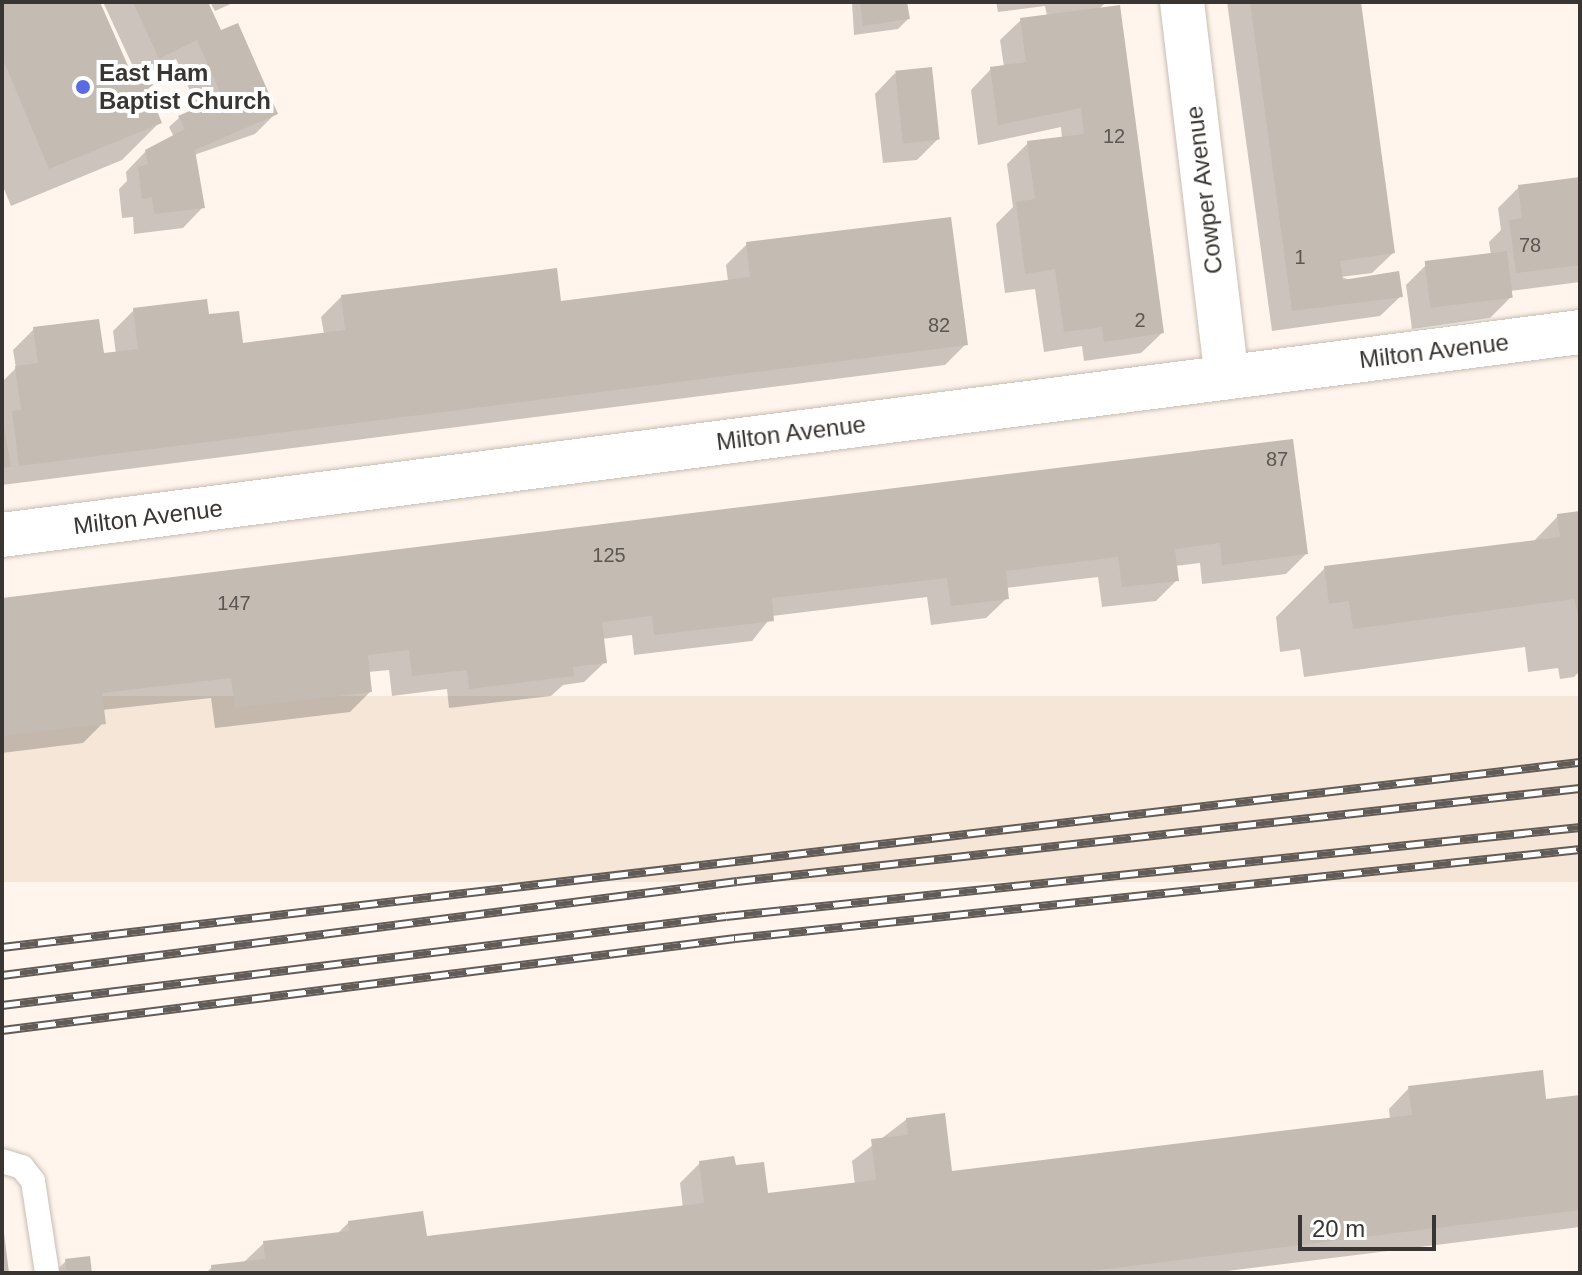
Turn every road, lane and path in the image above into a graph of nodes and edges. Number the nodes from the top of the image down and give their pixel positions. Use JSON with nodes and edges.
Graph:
{"nodes":[{"id":1,"x":1182,"y":2,"type":"edge"},
{"id":2,"x":1580,"y":332,"type":"edge"},
{"id":3,"x":1227,"y":377,"type":"junction"},
{"id":4,"x":2,"y":535,"type":"edge"},
{"id":5,"x":2,"y":1161,"type":"edge"},
{"id":6,"x":47,"y":1273,"type":"edge"}],
"edges":[{"from":1,"to":3,"type":"street","name":"Cowper Avenue"},
{"from":2,"to":3,"type":"street","name":"Milton Avenue"},
{"from":3,"to":4,"type":"street","name":"Milton Avenue"},
{"from":5,"to":6,"type":"lane"}]}
